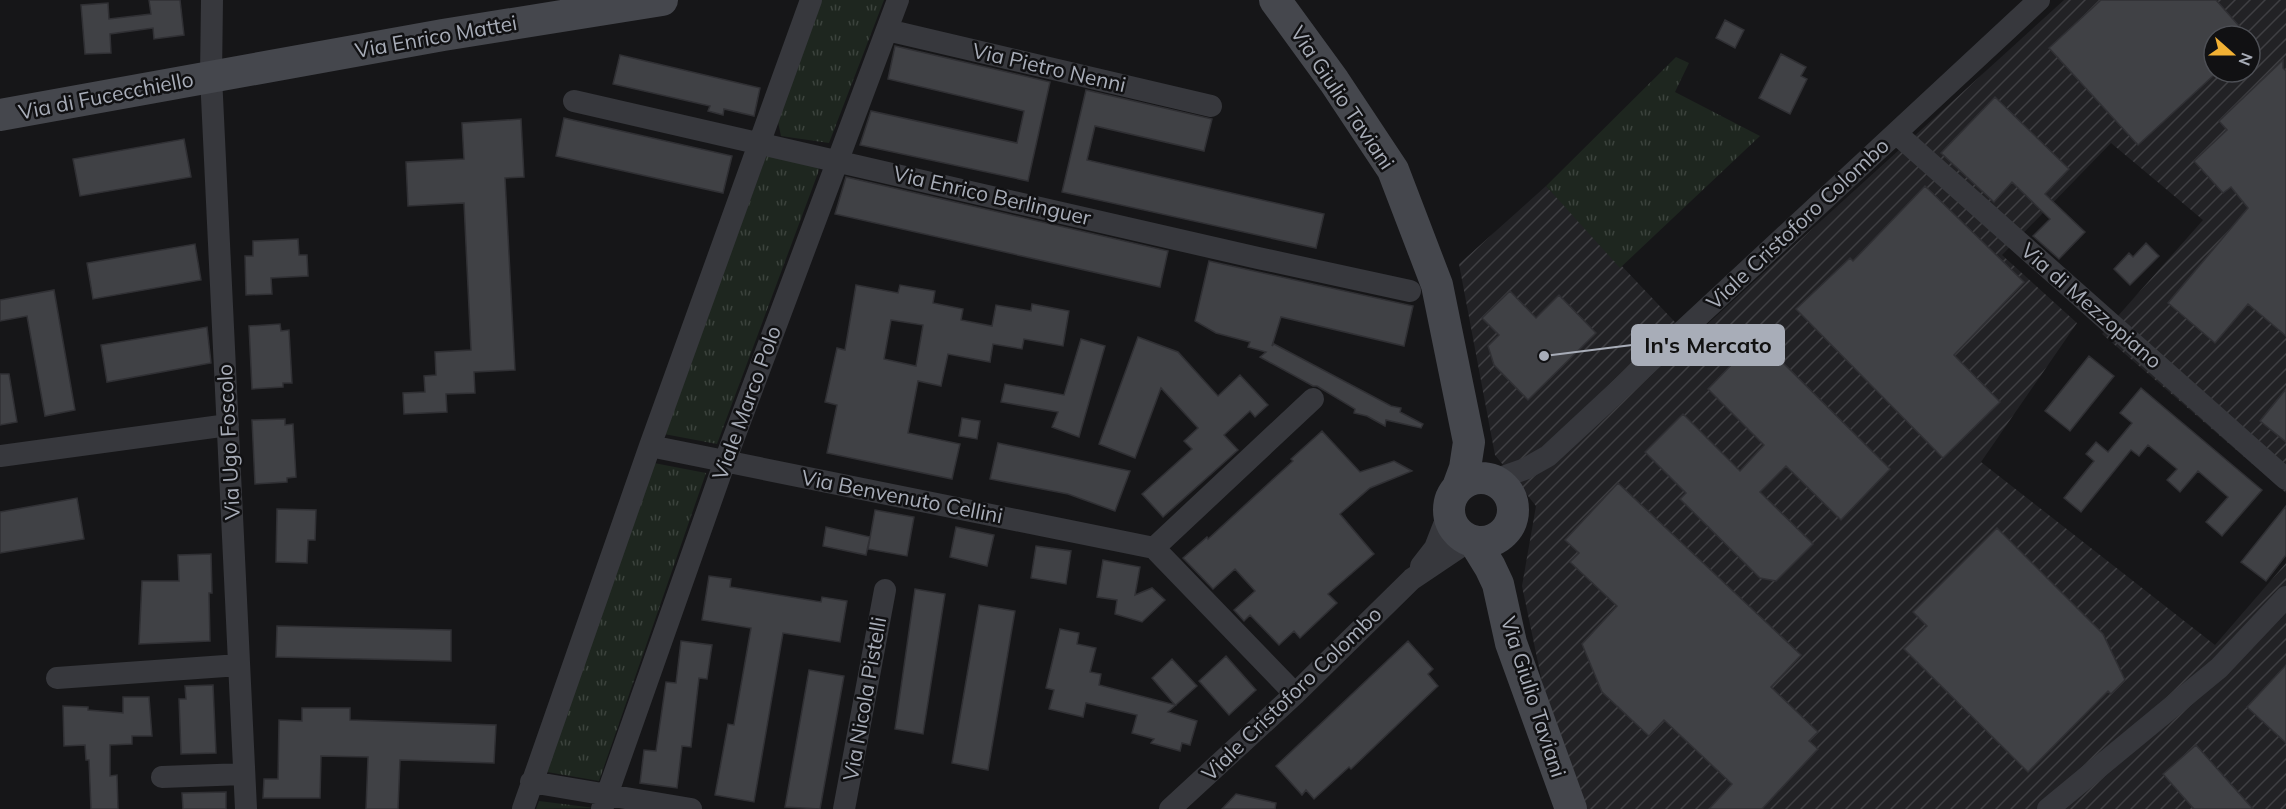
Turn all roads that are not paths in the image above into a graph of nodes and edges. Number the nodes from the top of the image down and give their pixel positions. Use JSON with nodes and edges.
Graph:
{"nodes":[{"id":1,"x":212,"y":0,"type":"edge"},
{"id":2,"x":662,"y":0,"type":"edge"},
{"id":3,"x":811,"y":0,"type":"edge"},
{"id":4,"x":898,"y":0,"type":"edge"},
{"id":5,"x":1275,"y":0,"type":"edge"},
{"id":6,"x":2039,"y":0,"type":"edge"},
{"id":7,"x":887,"y":30,"type":"junction"},
{"id":8,"x":211,"y":76,"type":"junction"},
{"id":9,"x":574,"y":101,"type":"dead end"},
{"id":10,"x":1211,"y":106,"type":"dead end"},
{"id":11,"x":0,"y":115,"type":"edge"},
{"id":12,"x":1896,"y":133,"type":"junction"},
{"id":13,"x":759,"y":143,"type":"junction"},
{"id":14,"x":838,"y":160,"type":"junction"},
{"id":15,"x":1410,"y":291,"type":"dead end"},
{"id":16,"x":1313,"y":399,"type":"dead end"},
{"id":17,"x":228,"y":425,"type":"junction"},
{"id":18,"x":1468,"y":442,"type":"junction"},
{"id":19,"x":650,"y":446,"type":"junction"},
{"id":20,"x":0,"y":456,"type":"edge"},
{"id":21,"x":725,"y":461,"type":"junction"},
{"id":22,"x":1492,"y":479,"type":"junction"},
{"id":23,"x":2286,"y":479,"type":"edge"},
{"id":24,"x":1453,"y":500,"type":"junction"},
{"id":25,"x":1510,"y":524,"type":"junction"},
{"id":26,"x":1472,"y":541,"type":"junction"},
{"id":27,"x":1154,"y":548,"type":"junction"},
{"id":28,"x":1412,"y":579,"type":"junction"},
{"id":29,"x":1498,"y":584,"type":"junction"},
{"id":30,"x":885,"y":590,"type":"dead end"},
{"id":31,"x":2286,"y":597,"type":"edge"},
{"id":32,"x":239,"y":665,"type":"junction"},
{"id":33,"x":57,"y":678,"type":"dead end"},
{"id":34,"x":1295,"y":694,"type":"junction"},
{"id":35,"x":244,"y":774,"type":"junction"},
{"id":36,"x":162,"y":777,"type":"dead end"},
{"id":37,"x":531,"y":782,"type":"junction"},
{"id":38,"x":604,"y":802,"type":"edge"},
{"id":39,"x":246,"y":809,"type":"edge"},
{"id":40,"x":523,"y":809,"type":"edge"},
{"id":41,"x":691,"y":809,"type":"edge"},
{"id":42,"x":844,"y":809,"type":"edge"},
{"id":43,"x":1170,"y":809,"type":"edge"},
{"id":44,"x":1571,"y":809,"type":"edge"},
{"id":45,"x":2048,"y":809,"type":"edge"}],
"edges":[{"from":1,"to":8,"type":"street","name":"Via Ugo Foscolo"},
{"from":2,"to":8,"type":"main road","name":"Via Enrico Mattei"},
{"from":3,"to":13,"type":"street"},
{"from":4,"to":7,"type":"street","name":"Viale Marco Polo"},
{"from":5,"to":18,"type":"main road","name":"Via Giulio Taviani"},
{"from":6,"to":12,"type":"street","name":"Viale Cristoforo Colombo"},
{"from":7,"to":10,"type":"street","name":"Via Pietro Nenni"},
{"from":7,"to":14,"type":"street","name":"Viale Marco Polo"},
{"from":8,"to":11,"type":"main road","name":"Via di Fucecchiello"},
{"from":8,"to":17,"type":"street","name":"Via Ugo Foscolo"},
{"from":9,"to":13,"type":"street","name":"Via Enrico Berlinguer"},
{"from":12,"to":22,"type":"street","name":"Viale Cristoforo Colombo"},
{"from":12,"to":23,"type":"street","name":"Via di Mezzopiano"},
{"from":13,"to":14,"type":"street","name":"Via Enrico Berlinguer"},
{"from":13,"to":19,"type":"street"},
{"from":14,"to":15,"type":"street","name":"Via Enrico Berlinguer"},
{"from":14,"to":21,"type":"street","name":"Viale Marco Polo"},
{"from":16,"to":27,"type":"street"},
{"from":17,"to":20,"type":"street"},
{"from":17,"to":32,"type":"street","name":"Via Ugo Foscolo"},
{"from":18,"to":22,"type":"main road","name":"Via Giulio Taviani"},
{"from":18,"to":24,"type":"main road","name":"Via Giulio Taviani"},
{"from":19,"to":21,"type":"street","name":"Via Benvenuto Cellini"},
{"from":19,"to":37,"type":"street"},
{"from":21,"to":27,"type":"street","name":"Via Benvenuto Cellini"},
{"from":21,"to":38,"type":"street","name":"Viale Marco Polo"},
{"from":22,"to":24,"type":"main road","name":"Viale Cristoforo Colombo"},
{"from":22,"to":25,"type":"main road"},
{"from":24,"to":26,"type":"main road"},
{"from":24,"to":28,"type":"street","name":"Viale Cristoforo Colombo"},
{"from":25,"to":26,"type":"main road","name":"Viale Cristoforo Colombo"},
{"from":25,"to":29,"type":"main road","name":"Via Giulio Taviani"},
{"from":26,"to":28,"type":"street","name":"Viale Cristoforo Colombo"},
{"from":26,"to":29,"type":"main road","name":"Via Giulio Taviani"},
{"from":27,"to":34,"type":"street"},
{"from":28,"to":34,"type":"street","name":"Viale Cristoforo Colombo"},
{"from":29,"to":44,"type":"main road","name":"Via Giulio Taviani"},
{"from":30,"to":42,"type":"street","name":"Via Nicola Pistelli"},
{"from":31,"to":45,"type":"street"},
{"from":32,"to":33,"type":"street"},
{"from":32,"to":35,"type":"street","name":"Via Ugo Foscolo"},
{"from":34,"to":43,"type":"street","name":"Viale Cristoforo Colombo"},
{"from":35,"to":36,"type":"street"},
{"from":35,"to":39,"type":"street","name":"Via Ugo Foscolo"},
{"from":37,"to":38,"type":"street"},
{"from":37,"to":40,"type":"street"},
{"from":38,"to":41,"type":"street"}]}
